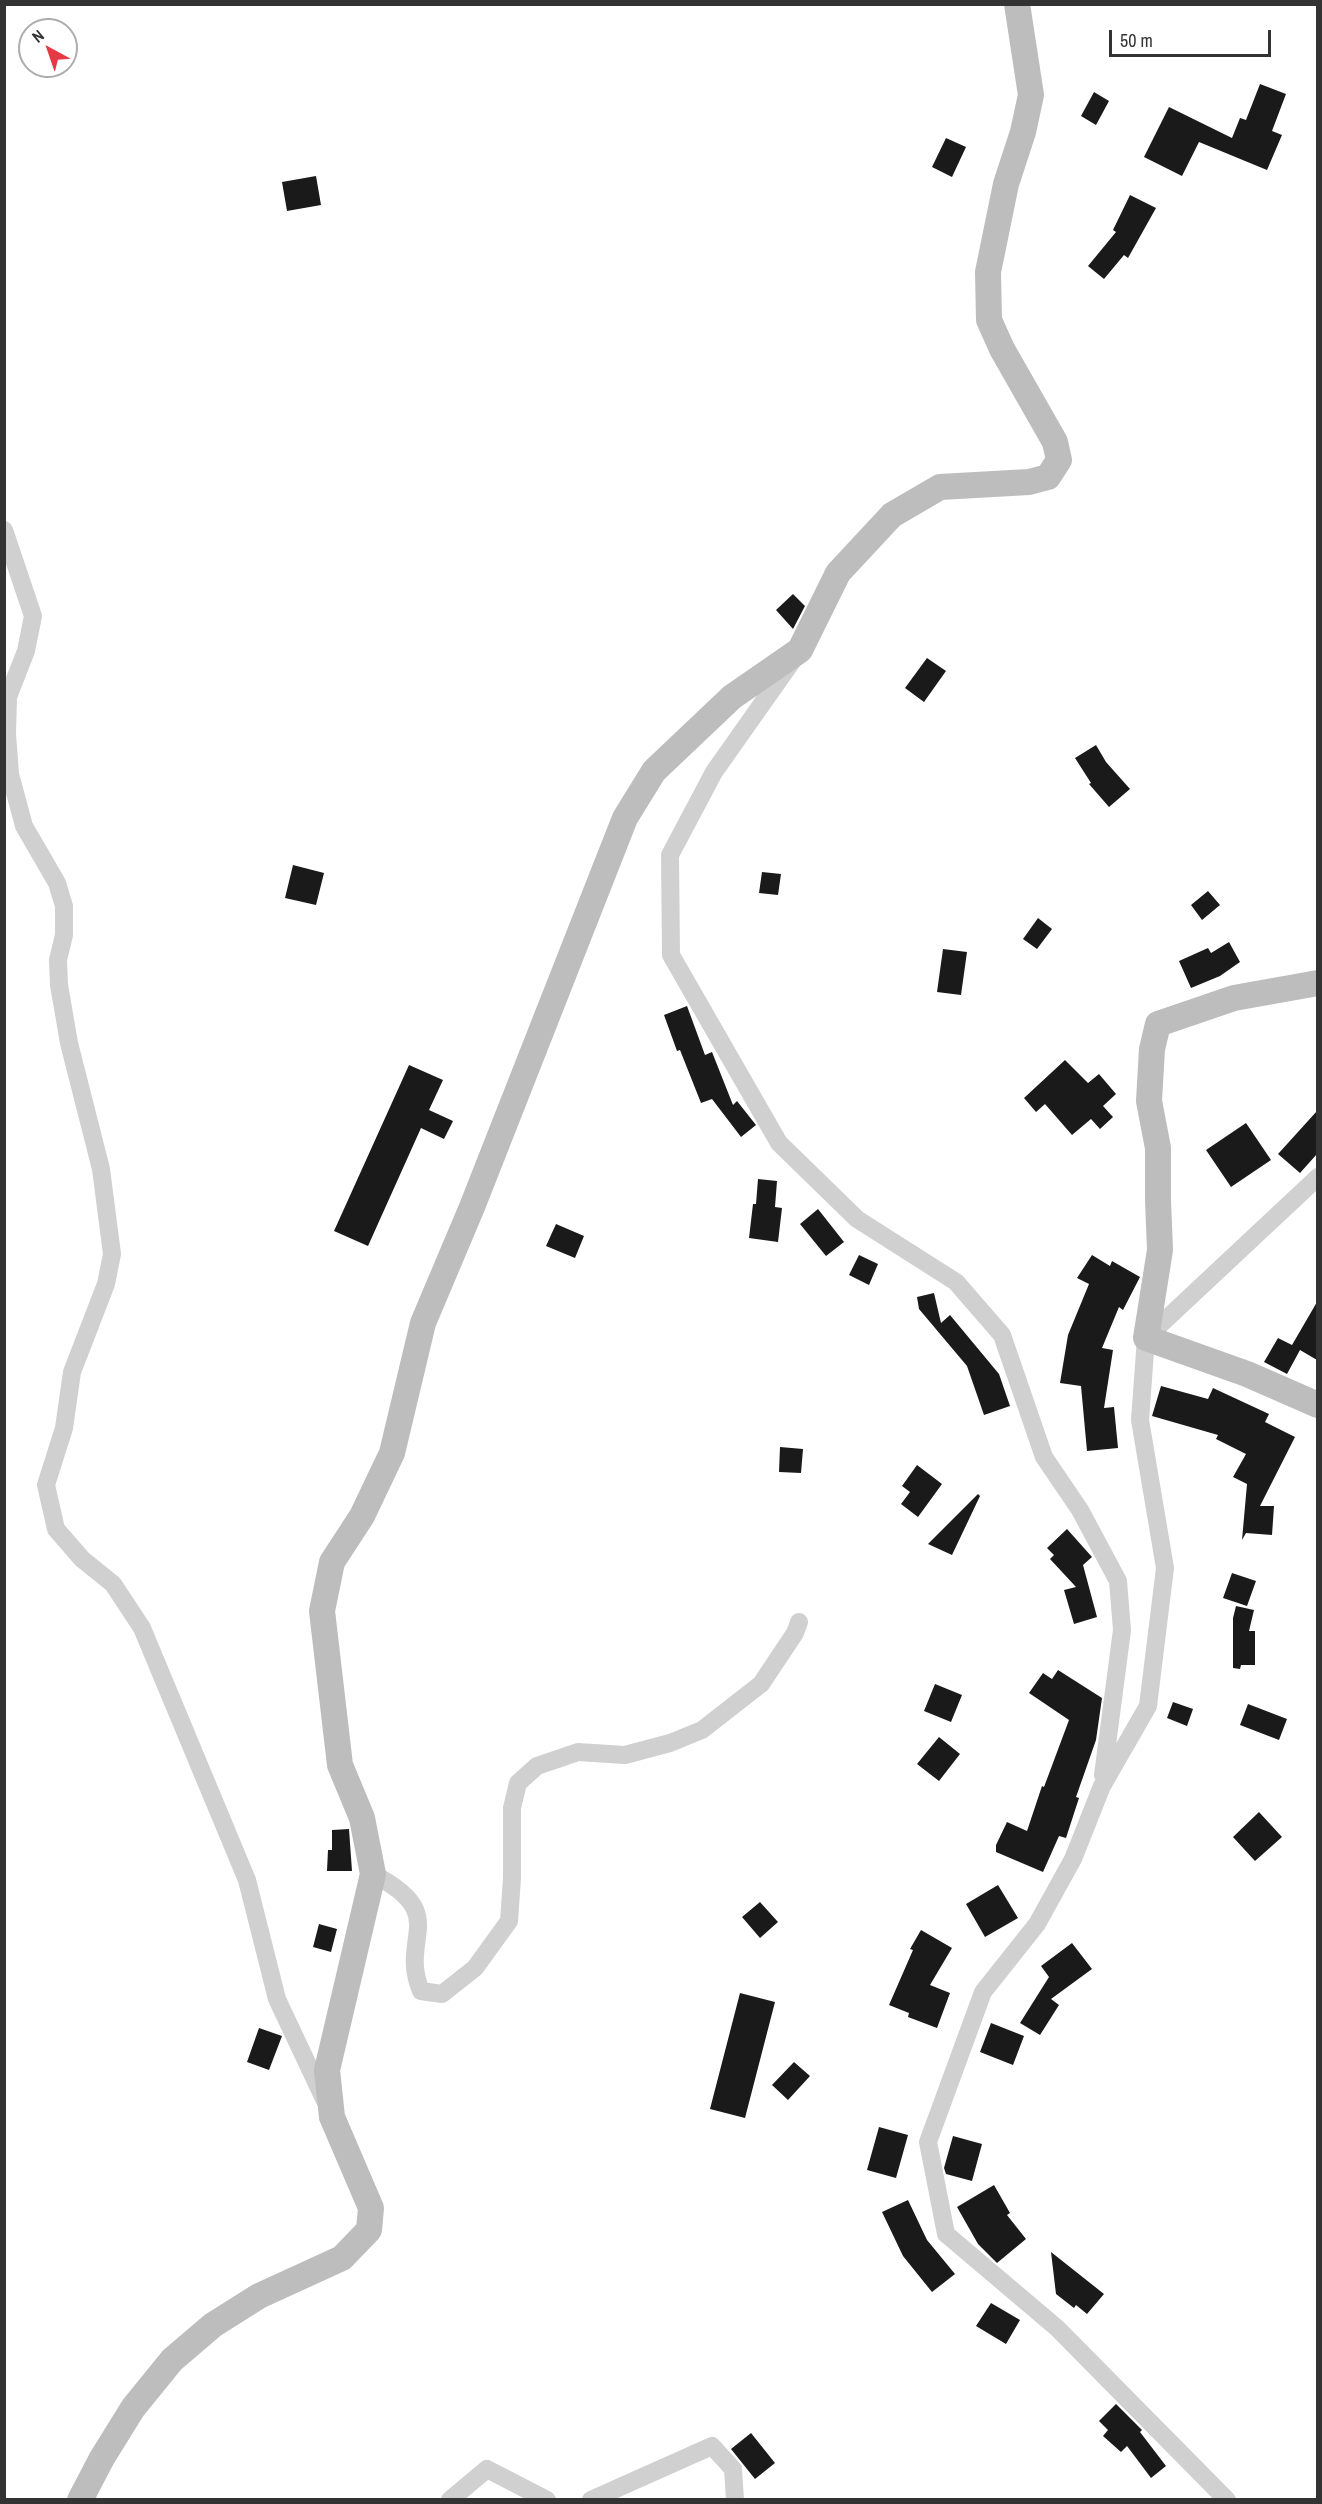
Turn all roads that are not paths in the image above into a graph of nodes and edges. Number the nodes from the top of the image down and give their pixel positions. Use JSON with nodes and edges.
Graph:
{"nodes":[{"id":1,"x":1017,"y":4,"type":"edge"},
{"id":2,"x":4,"y":530,"type":"edge"},
{"id":3,"x":800,"y":650,"type":"junction"},
{"id":4,"x":1317,"y":983,"type":"edge"},
{"id":5,"x":1317,"y":1177,"type":"edge"},
{"id":6,"x":1146,"y":1338,"type":"junction"},
{"id":7,"x":1317,"y":1406,"type":"edge"},
{"id":8,"x":799,"y":1622,"type":"dead end"},
{"id":9,"x":1102,"y":1786,"type":"junction"},
{"id":10,"x":373,"y":1874,"type":"junction"},
{"id":11,"x":332,"y":2117,"type":"junction"},
{"id":12,"x":80,"y":2499,"type":"edge"},
{"id":13,"x":450,"y":2499,"type":"edge"},
{"id":14,"x":547,"y":2499,"type":"edge"},
{"id":15,"x":591,"y":2499,"type":"edge"},
{"id":16,"x":735,"y":2499,"type":"edge"},
{"id":17,"x":1227,"y":2499,"type":"edge"}],
"edges":[{"from":1,"to":3,"type":"street"},
{"from":2,"to":11,"type":"street"},
{"from":3,"to":9,"type":"street"},
{"from":3,"to":10,"type":"street"},
{"from":4,"to":6,"type":"street"},
{"from":5,"to":6,"type":"street"},
{"from":6,"to":7,"type":"street"},
{"from":6,"to":9,"type":"street"},
{"from":8,"to":10,"type":"street"},
{"from":9,"to":17,"type":"street"},
{"from":10,"to":11,"type":"street"},
{"from":11,"to":12,"type":"street"},
{"from":13,"to":14,"type":"street"},
{"from":15,"to":16,"type":"street"}]}
